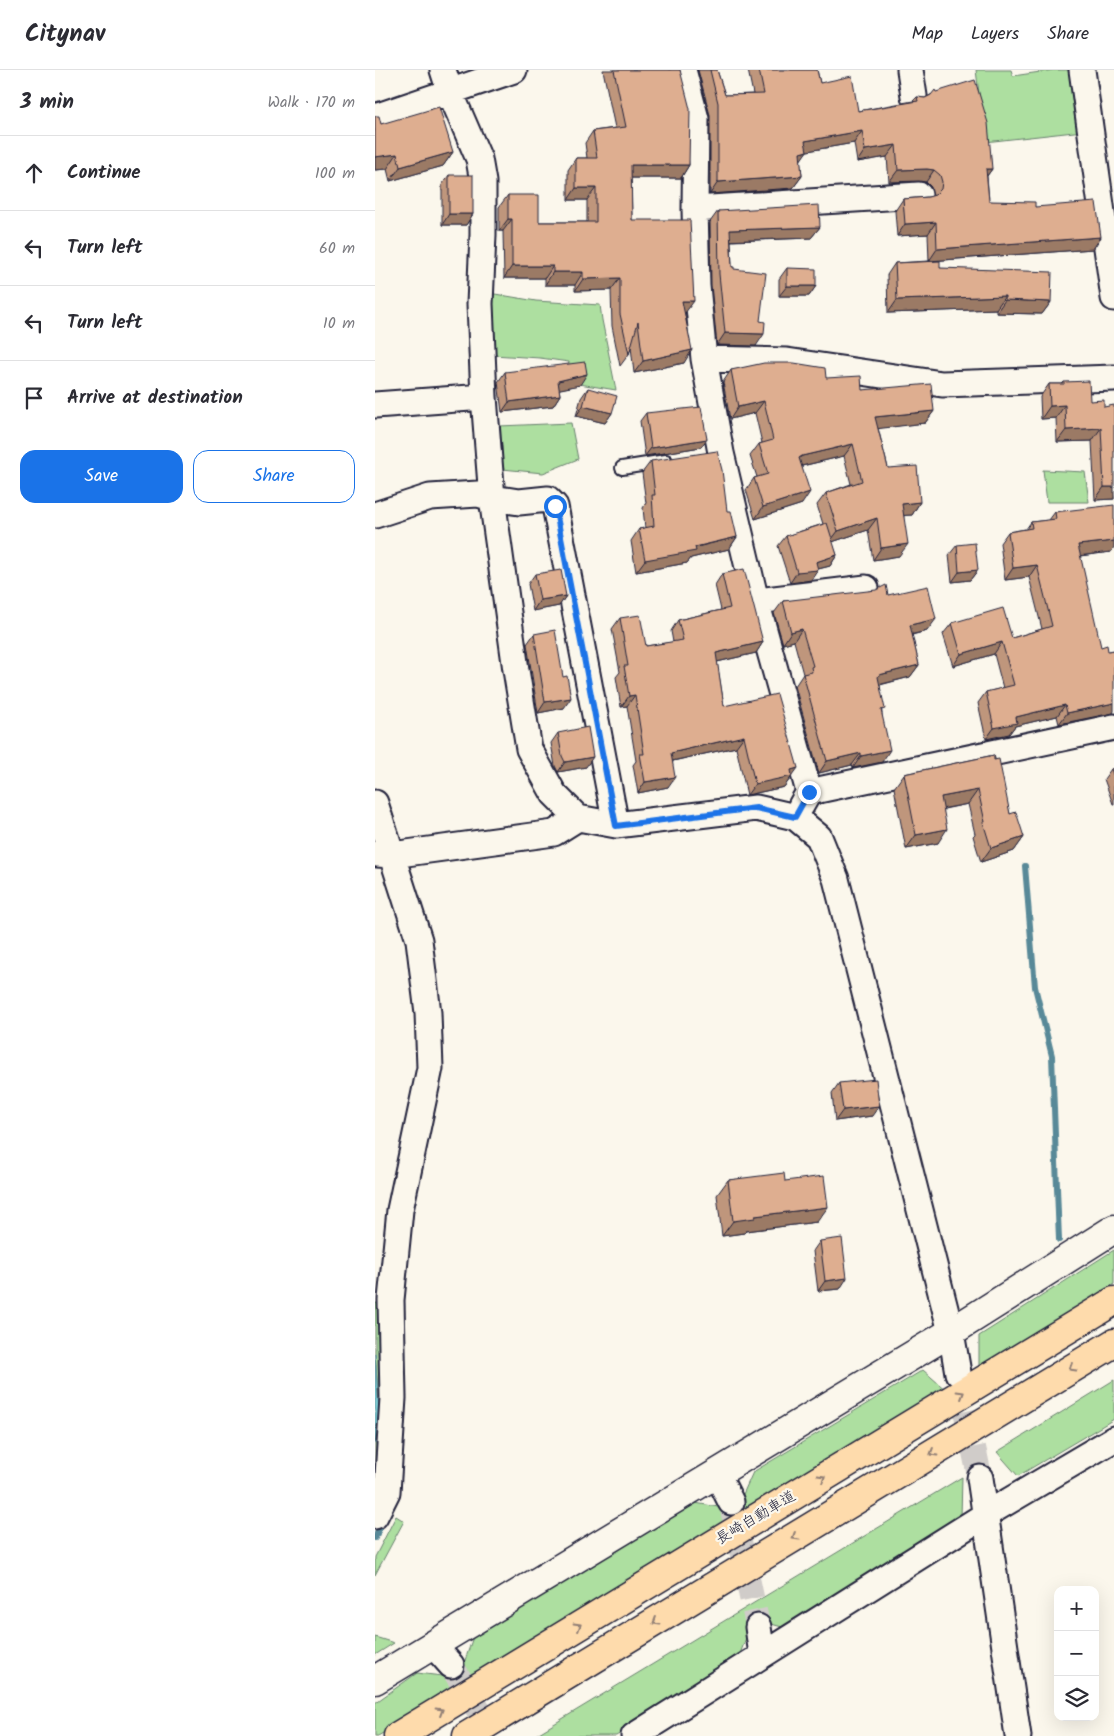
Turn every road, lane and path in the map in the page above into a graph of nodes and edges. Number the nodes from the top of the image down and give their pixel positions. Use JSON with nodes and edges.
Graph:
{"nodes":[{"id":1,"x":514,"y":70,"type":"edge"},
{"id":2,"x":683,"y":70,"type":"edge"},
{"id":3,"x":910,"y":70,"type":"edge"},
{"id":4,"x":1082,"y":70,"type":"edge"},
{"id":5,"x":446,"y":81,"type":"edge"},
{"id":6,"x":914,"y":96,"type":"dead end"},
{"id":7,"x":375,"y":117,"type":"edge"},
{"id":8,"x":919,"y":195,"type":"dead end"},
{"id":9,"x":695,"y":209,"type":"junction"},
{"id":10,"x":1114,"y":298,"type":"edge"},
{"id":11,"x":704,"y":359,"type":"junction"},
{"id":12,"x":1114,"y":378,"type":"edge"},
{"id":13,"x":484,"y":397,"type":"junction"},
{"id":14,"x":375,"y":405,"type":"edge"},
{"id":15,"x":676,"y":460,"type":"edge"},
{"id":16,"x":622,"y":468,"type":"dead end"},
{"id":17,"x":492,"y":498,"type":"junction"},
{"id":18,"x":375,"y":514,"type":"edge"},
{"id":19,"x":866,"y":588,"type":"dead end"},
{"id":20,"x":756,"y":601,"type":"junction"},
{"id":21,"x":1114,"y":727,"type":"edge"},
{"id":22,"x":809,"y":792,"type":"junction"},
{"id":23,"x":375,"y":803,"type":"edge"},
{"id":24,"x":795,"y":817,"type":"junction"},
{"id":25,"x":578,"y":818,"type":"junction"},
{"id":26,"x":616,"y":826,"type":"junction"},
{"id":27,"x":393,"y":854,"type":"edge"},
{"id":28,"x":1114,"y":1229,"type":"edge"},
{"id":29,"x":1114,"y":1301,"type":"edge"},
{"id":30,"x":951,"y":1332,"type":"junction"},
{"id":31,"x":1114,"y":1343,"type":"edge"},
{"id":32,"x":958,"y":1373,"type":"tunnel mouth"},
{"id":33,"x":1114,"y":1439,"type":"edge"},
{"id":34,"x":717,"y":1474,"type":"junction"},
{"id":35,"x":979,"y":1478,"type":"tunnel mouth"},
{"id":36,"x":731,"y":1502,"type":"tunnel mouth"},
{"id":37,"x":985,"y":1515,"type":"junction"},
{"id":38,"x":375,"y":1516,"type":"edge"},
{"id":39,"x":758,"y":1627,"type":"tunnel mouth"},
{"id":40,"x":762,"y":1656,"type":"junction"},
{"id":41,"x":375,"y":1680,"type":"edge"},
{"id":42,"x":398,"y":1736,"type":"edge"},
{"id":43,"x":467,"y":1736,"type":"edge"},
{"id":44,"x":633,"y":1736,"type":"edge"},
{"id":45,"x":1018,"y":1736,"type":"edge"}],
"edges":[{"from":1,"to":5,"type":"street"},
{"from":2,"to":9,"type":"street"},
{"from":3,"to":6,"type":"street"},
{"from":4,"to":10,"type":"street"},
{"from":5,"to":7,"type":"street"},
{"from":5,"to":13,"type":"street"},
{"from":8,"to":9,"type":"street"},
{"from":9,"to":11,"type":"street"},
{"from":11,"to":12,"type":"street"},
{"from":11,"to":20,"type":"street"},
{"from":13,"to":14,"type":"street"},
{"from":13,"to":17,"type":"street"},
{"from":15,"to":16,"type":"lane"},
{"from":17,"to":18,"type":"street"},
{"from":17,"to":25,"type":"street"},
{"from":17,"to":26,"type":"street"},
{"from":19,"to":20,"type":"street"},
{"from":20,"to":22,"type":"street"},
{"from":21,"to":22,"type":"street"},
{"from":22,"to":24,"type":"street"},
{"from":23,"to":27,"type":"street"},
{"from":24,"to":26,"type":"street"},
{"from":24,"to":30,"type":"street"},
{"from":25,"to":26,"type":"street"},
{"from":25,"to":27,"type":"street"},
{"from":27,"to":38,"type":"street"},
{"from":28,"to":30,"type":"street"},
{"from":42,"to":29,"type":"highway","name":"長崎自動車道","one_way":true},
{"from":30,"to":32,"type":"street"},
{"from":30,"to":34,"type":"street"},
{"from":31,"to":43,"type":"highway","one_way":true},
{"from":33,"to":37,"type":"street"},
{"from":34,"to":36,"type":"street"},
{"from":34,"to":41,"type":"street"},
{"from":35,"to":37,"type":"street"},
{"from":37,"to":40,"type":"street"},
{"from":37,"to":45,"type":"street"},
{"from":39,"to":40,"type":"street"},
{"from":40,"to":44,"type":"street"}]}
